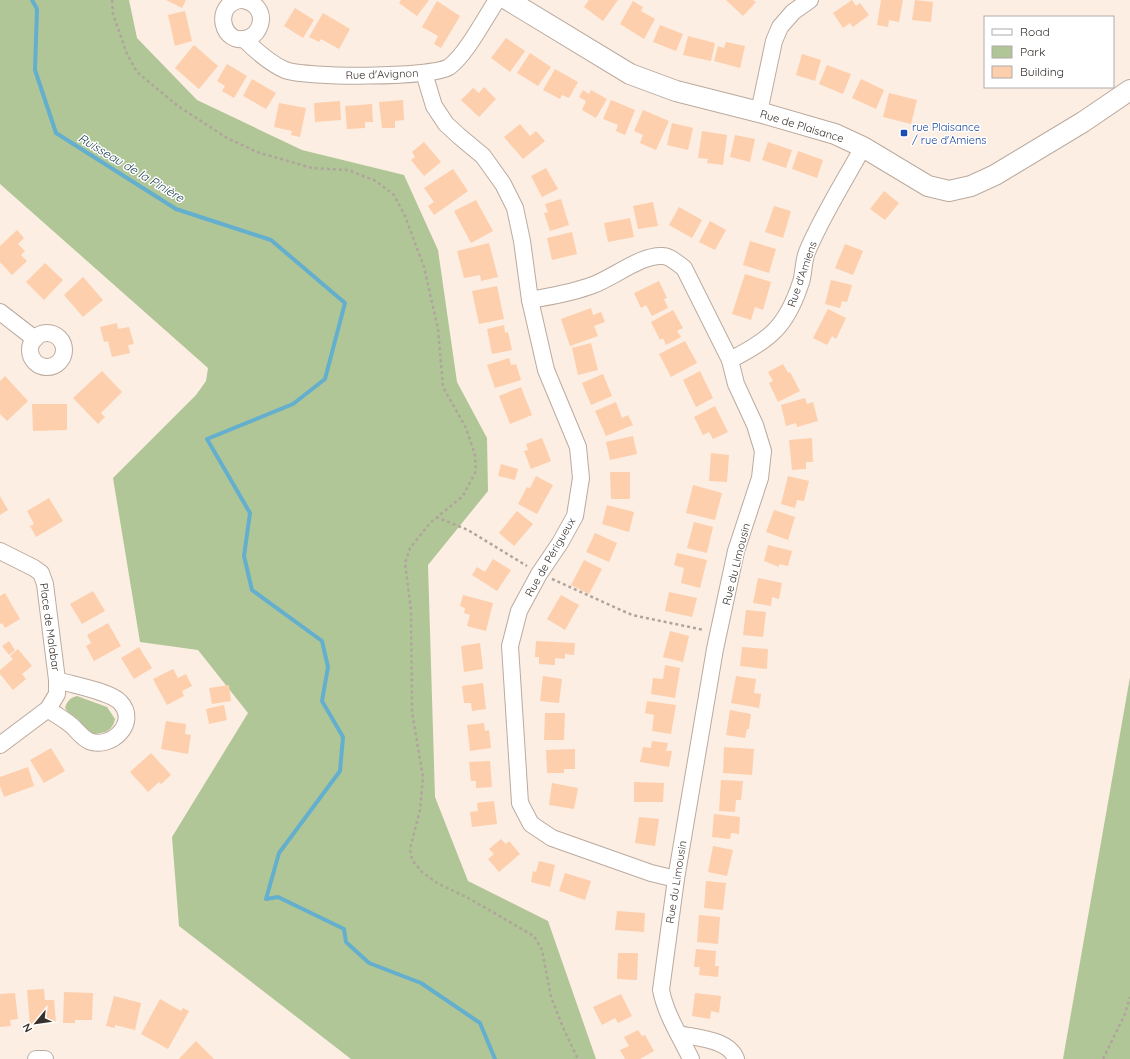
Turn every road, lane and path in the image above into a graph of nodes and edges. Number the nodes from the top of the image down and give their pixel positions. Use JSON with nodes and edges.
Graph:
{"nodes":[{"id":1,"x":112,"y":0,"type":"edge"},
{"id":2,"x":240,"y":0,"type":"edge"},
{"id":3,"x":243,"y":0,"type":"edge"},
{"id":4,"x":497,"y":0,"type":"edge"},
{"id":5,"x":508,"y":0,"type":"edge"},
{"id":6,"x":810,"y":0,"type":"edge"},
{"id":7,"x":244,"y":39,"type":"junction"},
{"id":8,"x":424,"y":73,"type":"junction"},
{"id":9,"x":1130,"y":90,"type":"edge"},
{"id":10,"x":759,"y":112,"type":"junction"},
{"id":11,"x":863,"y":147,"type":"junction"},
{"id":12,"x":530,"y":300,"type":"junction"},
{"id":13,"x":0,"y":312,"type":"edge"},
{"id":14,"x":35,"y":339,"type":"dead end"},
{"id":15,"x":730,"y":360,"type":"junction"},
{"id":16,"x":436,"y":517,"type":"junction"},
{"id":17,"x":0,"y":551,"type":"edge"},
{"id":18,"x":539,"y":574,"type":"junction"},
{"id":19,"x":718,"y":633,"type":"junction"},
{"id":20,"x":57,"y":680,"type":"junction"},
{"id":21,"x":48,"y":709,"type":"junction"},
{"id":22,"x":0,"y":745,"type":"edge"},
{"id":23,"x":676,"y":879,"type":"junction"},
{"id":24,"x":1130,"y":997,"type":"edge"},
{"id":25,"x":678,"y":1034,"type":"junction"},
{"id":26,"x":36,"y":1059,"type":"edge"},
{"id":27,"x":45,"y":1059,"type":"edge"},
{"id":28,"x":578,"y":1059,"type":"edge"},
{"id":29,"x":691,"y":1059,"type":"edge"},
{"id":30,"x":736,"y":1059,"type":"edge"},
{"id":31,"x":1103,"y":1059,"type":"edge"}],
"edges":[{"from":1,"to":16,"type":"path"},
{"from":2,"to":7,"type":"street","name":"Rue d'Avignon"},
{"from":3,"to":7,"type":"street"},
{"from":4,"to":8,"type":"street","name":"Rue d'Avignon"},
{"from":5,"to":10,"type":"street","name":"Rue de Plaisance"},
{"from":6,"to":10,"type":"street"},
{"from":7,"to":8,"type":"street","name":"Rue d'Avignon"},
{"from":8,"to":12,"type":"street","name":"Rue de Périgueux"},
{"from":9,"to":11,"type":"street","name":"Rue de Plaisance"},
{"from":10,"to":11,"type":"street","name":"Rue de Plaisance"},
{"from":11,"to":15,"type":"street","name":"Rue d'Amiens"},
{"from":12,"to":15,"type":"street","name":"Rue du Limousin"},
{"from":12,"to":18,"type":"street","name":"Rue de Périgueux"},
{"from":13,"to":14,"type":"street"},
{"from":15,"to":19,"type":"street","name":"Rue du Limousin"},
{"from":16,"to":18,"type":"path"},
{"from":16,"to":28,"type":"path"},
{"from":17,"to":20,"type":"street","name":"Place de Malabar"},
{"from":18,"to":19,"type":"path"},
{"from":18,"to":23,"type":"street","name":"Rue de Périgueux"},
{"from":19,"to":23,"type":"street","name":"Rue du Limousin"},
{"from":20,"to":21,"type":"street","name":"Place de Malabar"},
{"from":20,"to":21,"type":"street","name":"Place de Malabar"},
{"from":21,"to":22,"type":"street","name":"Place de Malabar"},
{"from":23,"to":25,"type":"street","name":"Rue du Limousin"},
{"from":24,"to":31,"type":"path"},
{"from":25,"to":29,"type":"street","name":"Rue du Limousin"},
{"from":25,"to":30,"type":"street"},
{"from":26,"to":27,"type":"street"}]}
